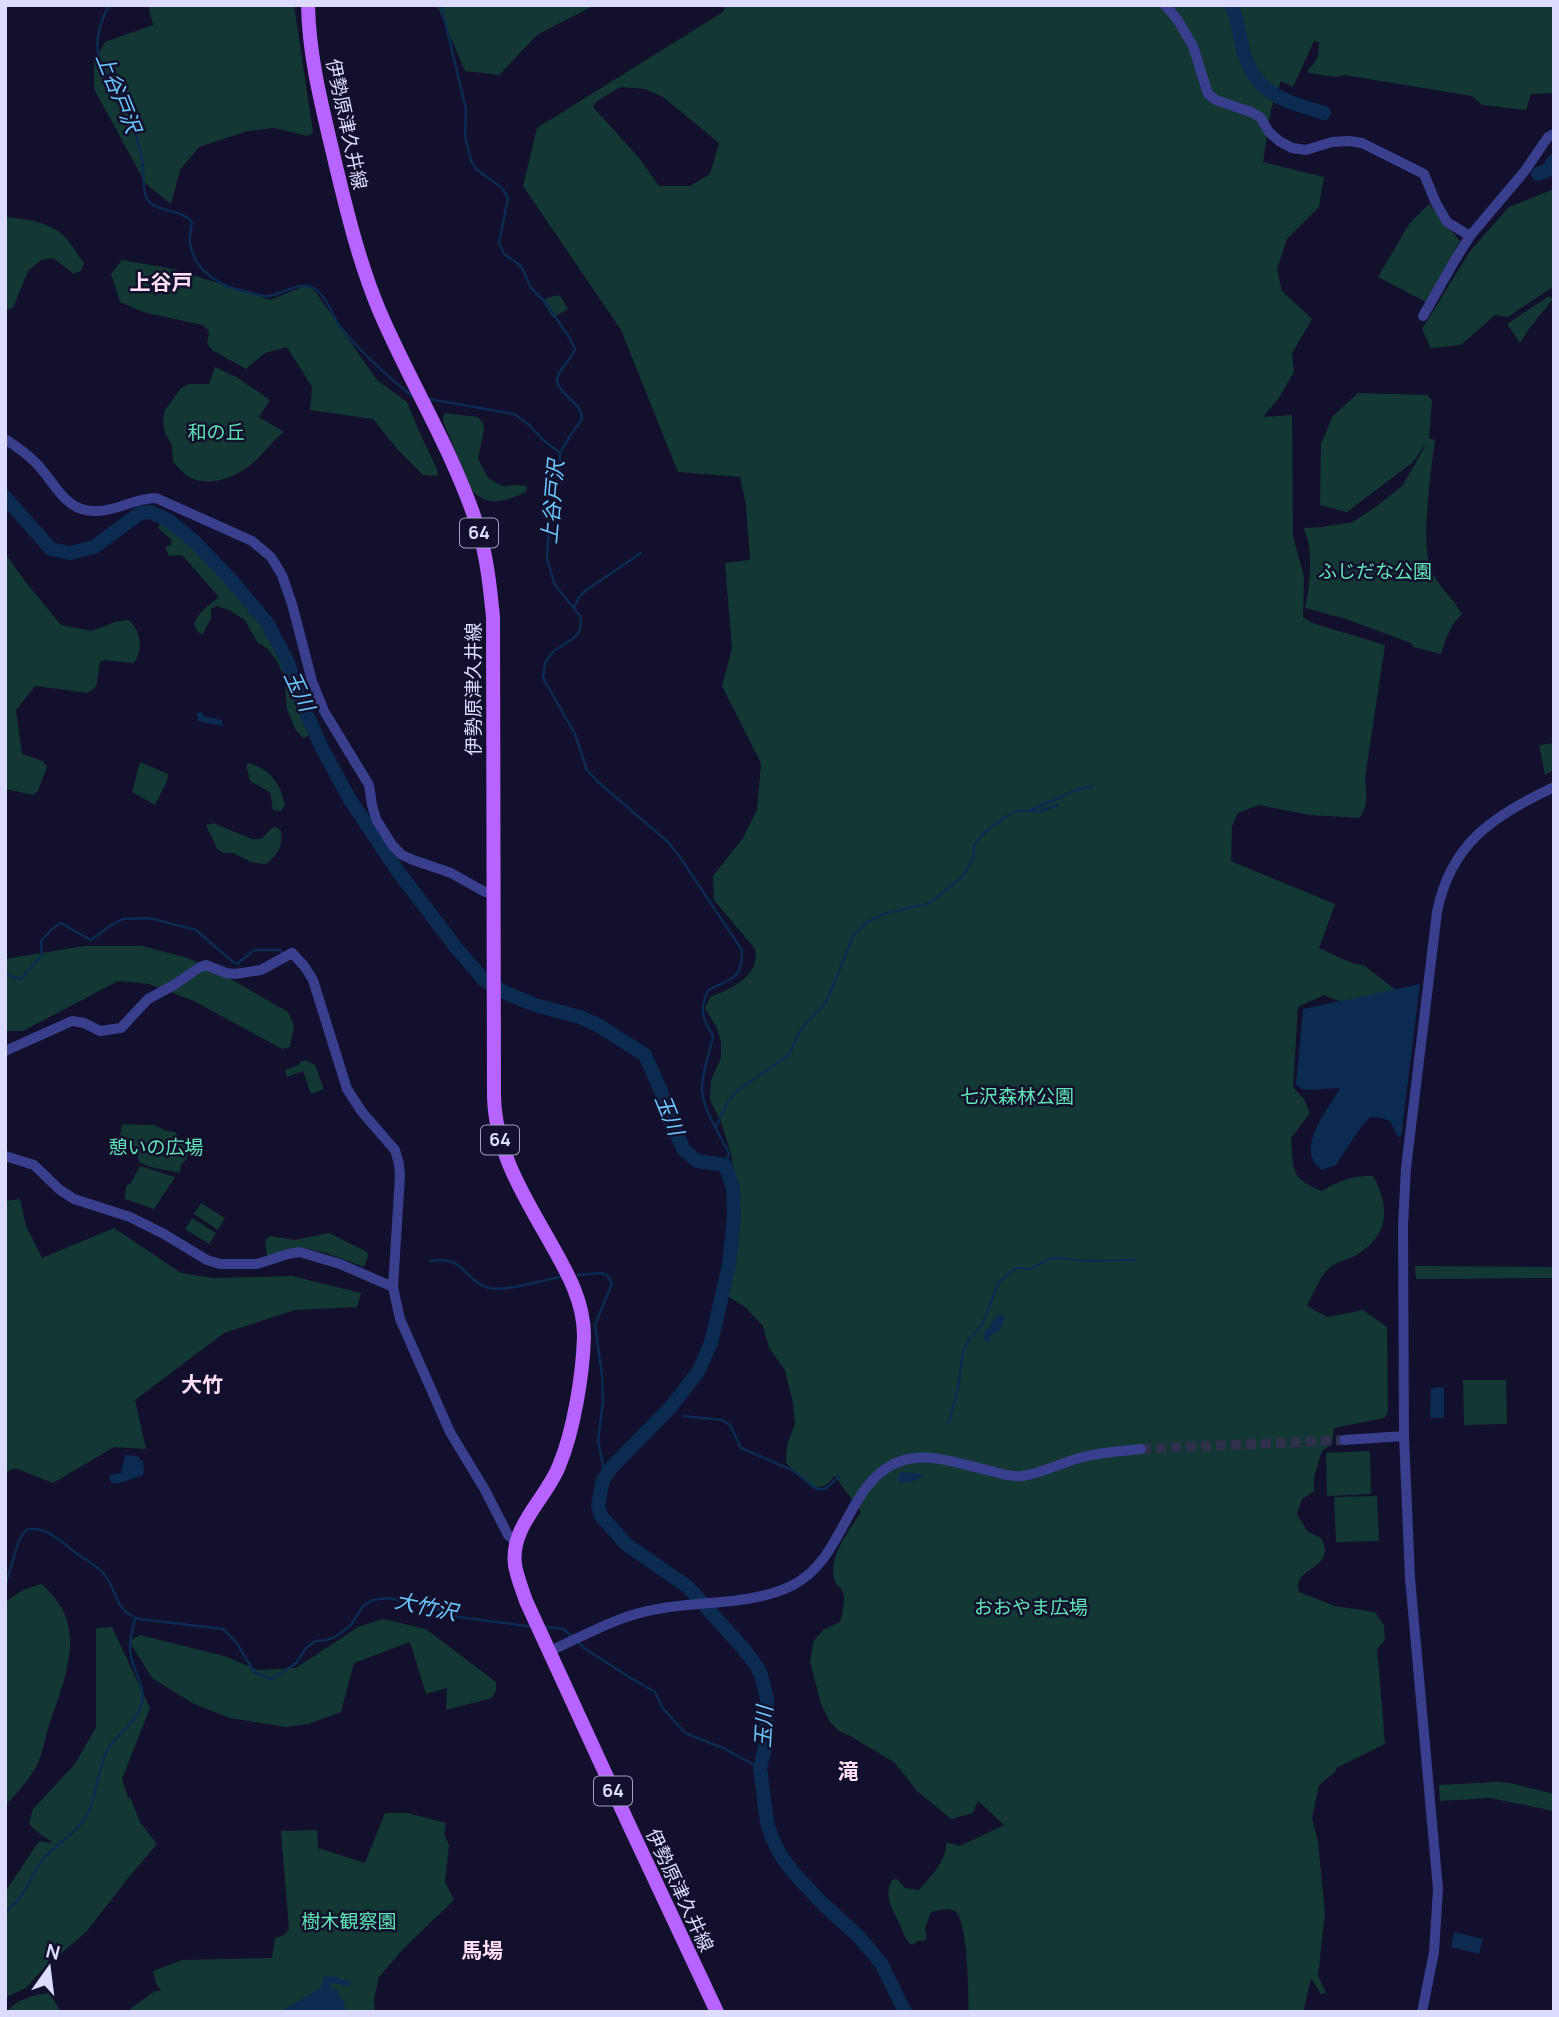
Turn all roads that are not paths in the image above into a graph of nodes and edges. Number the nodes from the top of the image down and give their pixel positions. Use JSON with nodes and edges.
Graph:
{"nodes":[{"id":1,"x":308,"y":5,"type":"edge"},
{"id":2,"x":1165,"y":5,"type":"edge"},
{"id":3,"x":1554,"y":134,"type":"edge"},
{"id":4,"x":1470,"y":236,"type":"junction"},
{"id":5,"x":1423,"y":316,"type":"dead end"},
{"id":6,"x":5,"y":439,"type":"edge"},
{"id":7,"x":1554,"y":787,"type":"edge"},
{"id":8,"x":493,"y":893,"type":"junction"},
{"id":9,"x":5,"y":1051,"type":"edge"},
{"id":10,"x":5,"y":1156,"type":"edge"},
{"id":11,"x":393,"y":1287,"type":"junction"},
{"id":12,"x":1404,"y":1436,"type":"junction"},
{"id":13,"x":1344,"y":1440,"type":"tunnel mouth"},
{"id":14,"x":1141,"y":1449,"type":"tunnel mouth"},
{"id":15,"x":516,"y":1542,"type":"junction"},
{"id":16,"x":550,"y":1651,"type":"junction"},
{"id":17,"x":717,"y":2012,"type":"edge"},
{"id":18,"x":1422,"y":2012,"type":"edge"}],
"edges":[{"from":1,"to":8,"type":"main road","name":"伊勢原津久井線","number":"64"},
{"from":2,"to":4,"type":"street"},
{"from":3,"to":4,"type":"street"},
{"from":4,"to":5,"type":"street"},
{"from":6,"to":8,"type":"street"},
{"from":7,"to":12,"type":"street"},
{"from":8,"to":15,"type":"main road","name":"伊勢原津久井線","number":"64"},
{"from":9,"to":11,"type":"street"},
{"from":10,"to":11,"type":"street"},
{"from":11,"to":15,"type":"street"},
{"from":12,"to":13,"type":"street"},
{"from":12,"to":18,"type":"street"},
{"from":14,"to":16,"type":"street"},
{"from":15,"to":16,"type":"main road","name":"伊勢原津久井線","number":"64"},
{"from":16,"to":17,"type":"main road","name":"伊勢原津久井線","number":"64"}]}
